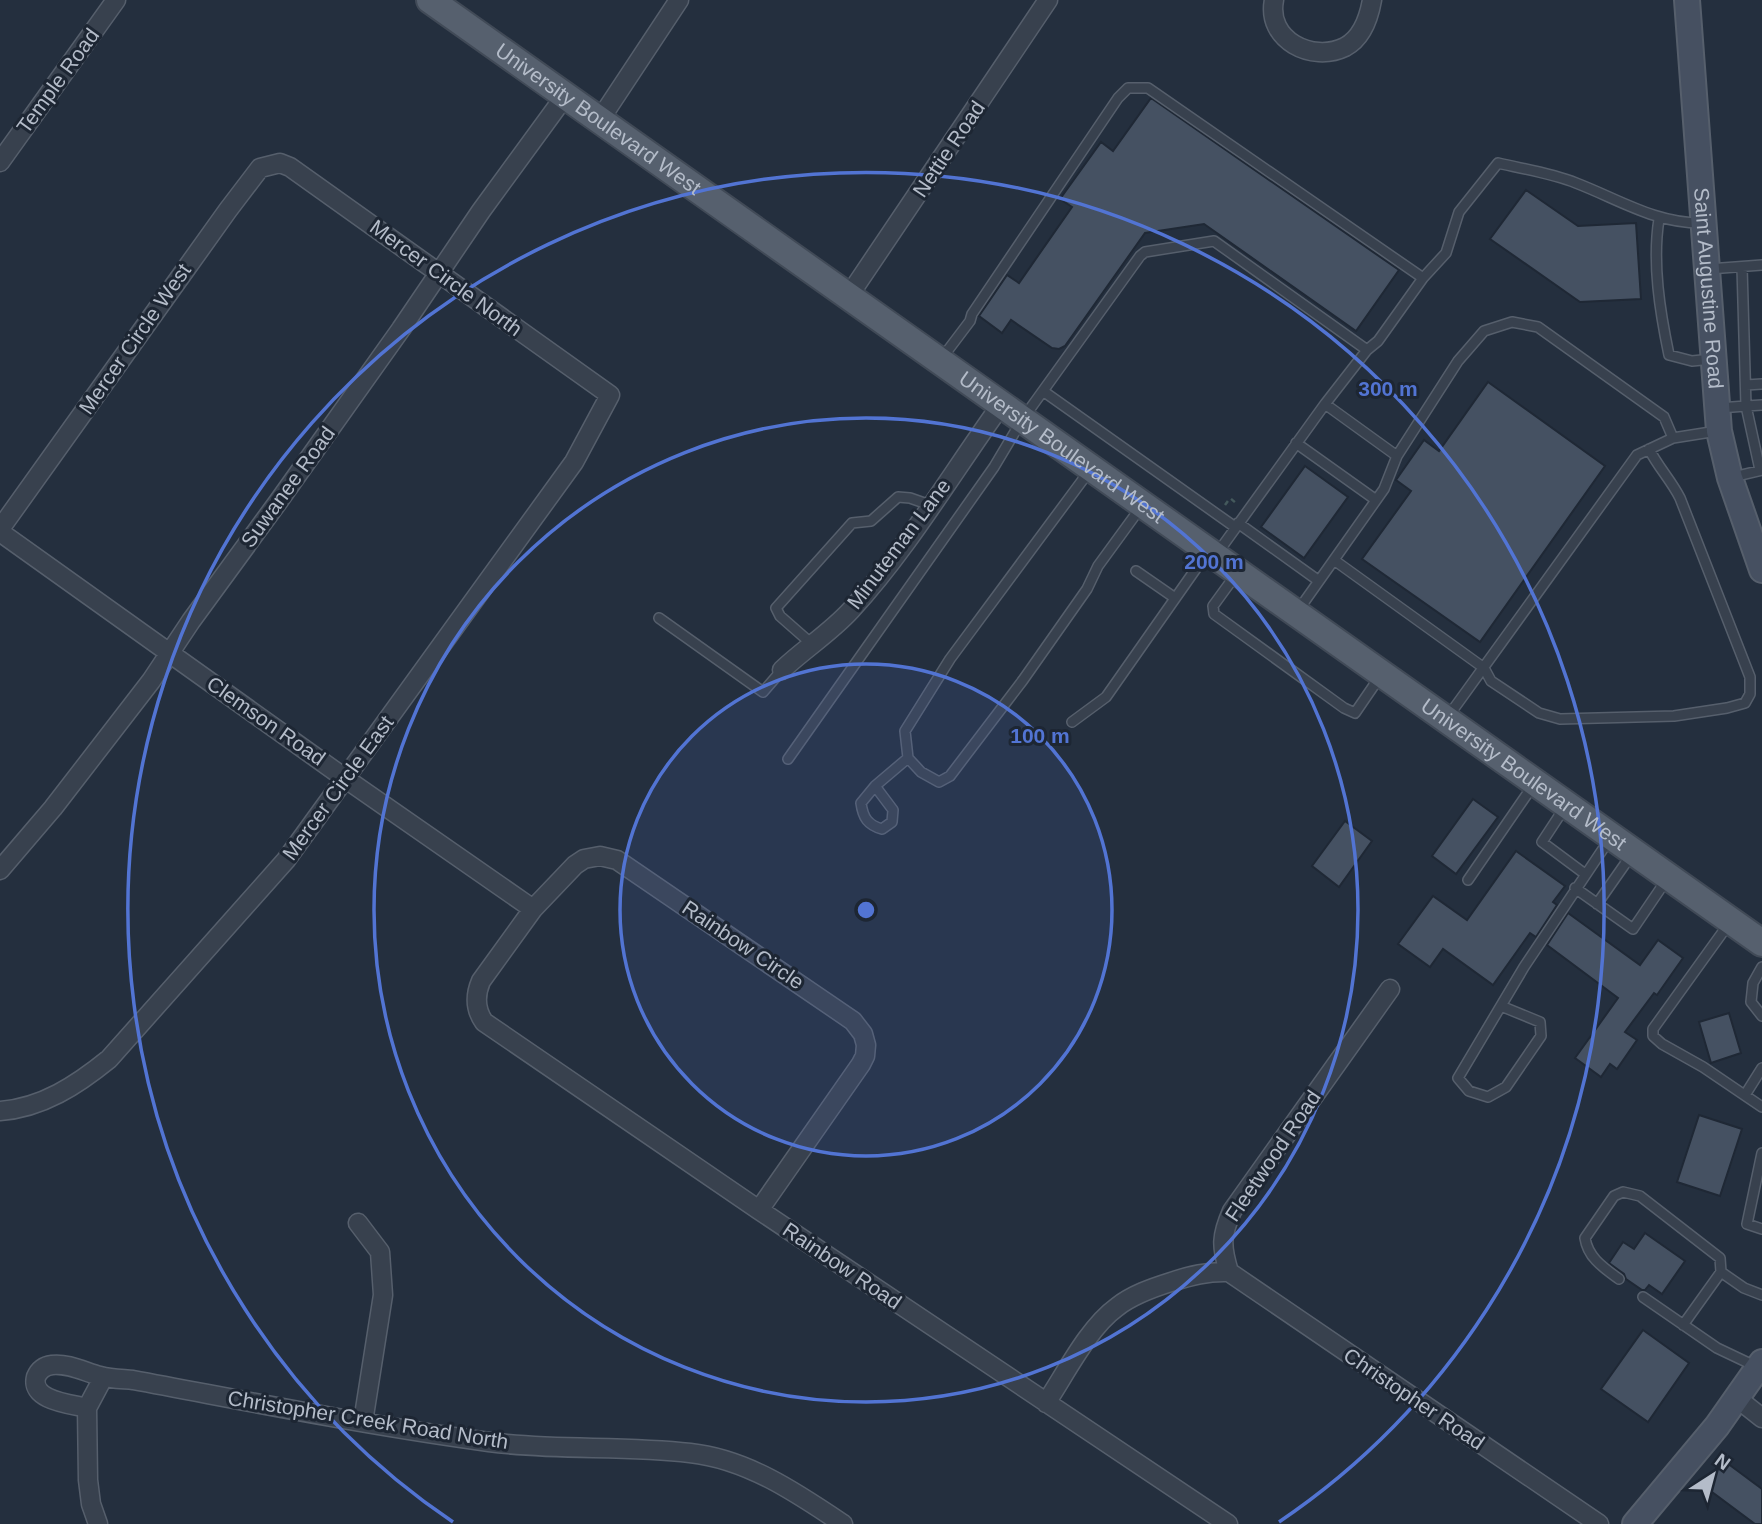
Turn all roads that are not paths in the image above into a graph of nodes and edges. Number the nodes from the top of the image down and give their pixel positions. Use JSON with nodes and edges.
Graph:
{"nodes":[{"id":1,"x":116,"y":0,"type":"edge"},
{"id":2,"x":430,"y":0,"type":"edge"},
{"id":3,"x":680,"y":0,"type":"edge"},
{"id":4,"x":1048,"y":0,"type":"edge"},
{"id":5,"x":1274,"y":0,"type":"edge"},
{"id":6,"x":1372,"y":0,"type":"edge"},
{"id":7,"x":1687,"y":0,"type":"edge"},
{"id":8,"x":565,"y":96,"type":"junction"},
{"id":9,"x":600,"y":121,"type":"junction"},
{"id":10,"x":0,"y":162,"type":"edge"},
{"id":11,"x":280,"y":163,"type":"joint"},
{"id":12,"x":1660,"y":219,"type":"junction"},
{"id":13,"x":1704,"y":223,"type":"junction"},
{"id":14,"x":1762,"y":265,"type":"edge"},
{"id":15,"x":1742,"y":267,"type":"junction"},
{"id":16,"x":1708,"y":269,"type":"junction"},
{"id":17,"x":439,"y":273,"type":"junction"},
{"id":18,"x":1423,"y":278,"type":"junction"},
{"id":19,"x":848,"y":297,"type":"junction"},
{"id":20,"x":1367,"y":350,"type":"junction"},
{"id":21,"x":1714,"y":359,"type":"junction"},
{"id":22,"x":940,"y":362,"type":"junction"},
{"id":23,"x":1762,"y":384,"type":"edge"},
{"id":24,"x":1746,"y":385,"type":"junction"},
{"id":25,"x":1043,"y":391,"type":"junction"},
{"id":26,"x":610,"y":395,"type":"joint"},
{"id":27,"x":1325,"y":404,"type":"junction"},
{"id":28,"x":1762,"y":405,"type":"edge"},
{"id":29,"x":1746,"y":406,"type":"junction"},
{"id":30,"x":1012,"y":413,"type":"junction"},
{"id":31,"x":1718,"y":419,"type":"junction"},
{"id":32,"x":1673,"y":438,"type":"junction"},
{"id":33,"x":1296,"y":443,"type":"junction"},
{"id":34,"x":1649,"y":449,"type":"junction"},
{"id":35,"x":1397,"y":456,"type":"junction"},
{"id":36,"x":1091,"y":469,"type":"junction"},
{"id":37,"x":1761,"y":470,"type":"edge"},
{"id":38,"x":1730,"y":478,"type":"junction"},
{"id":39,"x":1376,"y":500,"type":"junction"},
{"id":40,"x":930,"y":505,"type":"junction"},
{"id":41,"x":1143,"y":505,"type":"junction"},
{"id":42,"x":1237,"y":525,"type":"junction"},
{"id":43,"x":0,"y":531,"type":"edge"},
{"id":44,"x":1757,"y":540,"type":"edge"},
{"id":45,"x":1212,"y":554,"type":"junction"},
{"id":46,"x":1334,"y":560,"type":"junction"},
{"id":47,"x":1762,"y":570,"type":"edge"},
{"id":48,"x":1136,"y":571,"type":"dead end"},
{"id":49,"x":1237,"y":572,"type":"junction"},
{"id":50,"x":1319,"y":581,"type":"junction"},
{"id":51,"x":1175,"y":598,"type":"junction"},
{"id":52,"x":1296,"y":614,"type":"junction"},
{"id":53,"x":659,"y":618,"type":"dead end"},
{"id":54,"x":813,"y":645,"type":"junction"},
{"id":55,"x":170,"y":653,"type":"junction"},
{"id":56,"x":1484,"y":668,"type":"junction"},
{"id":57,"x":782,"y":670,"type":"joint"},
{"id":58,"x":1381,"y":674,"type":"junction"},
{"id":59,"x":1757,"y":684,"type":"edge"},
{"id":60,"x":1446,"y":719,"type":"junction"},
{"id":61,"x":1072,"y":723,"type":"dead end"},
{"id":62,"x":908,"y":758,"type":"junction"},
{"id":63,"x":788,"y":759,"type":"dead end"},
{"id":64,"x":346,"y":779,"type":"junction"},
{"id":65,"x":1535,"y":782,"type":"junction"},
{"id":66,"x":875,"y":786,"type":"junction"},
{"id":67,"x":1567,"y":804,"type":"junction"},
{"id":68,"x":1612,"y":836,"type":"junction"},
{"id":69,"x":1634,"y":852,"type":"junction"},
{"id":70,"x":0,"y":870,"type":"edge"},
{"id":71,"x":1585,"y":874,"type":"junction"},
{"id":72,"x":1669,"y":877,"type":"junction"},
{"id":73,"x":1468,"y":880,"type":"dead end"},
{"id":74,"x":1575,"y":888,"type":"junction"},
{"id":75,"x":1597,"y":904,"type":"junction"},
{"id":76,"x":533,"y":908,"type":"junction"},
{"id":77,"x":1731,"y":920,"type":"junction"},
{"id":78,"x":1762,"y":943,"type":"edge"},
{"id":79,"x":1762,"y":967,"type":"edge"},
{"id":80,"x":1390,"y":989,"type":"dead end"},
{"id":81,"x":475,"y":993,"type":"joint"},
{"id":82,"x":1501,"y":1006,"type":"junction"},
{"id":83,"x":1762,"y":1016,"type":"edge"},
{"id":84,"x":1762,"y":1068,"type":"edge"},
{"id":85,"x":1745,"y":1095,"type":"junction"},
{"id":86,"x":1762,"y":1107,"type":"edge"},
{"id":87,"x":0,"y":1111,"type":"edge"},
{"id":88,"x":1762,"y":1153,"type":"edge"},
{"id":89,"x":759,"y":1210,"type":"junction"},
{"id":90,"x":358,"y":1223,"type":"dead end"},
{"id":91,"x":1762,"y":1229,"type":"edge"},
{"id":92,"x":1229,"y":1272,"type":"junction"},
{"id":93,"x":1721,"y":1272,"type":"junction"},
{"id":94,"x":1619,"y":1279,"type":"dead end"},
{"id":95,"x":1762,"y":1295,"type":"edge"},
{"id":96,"x":1643,"y":1297,"type":"dead end"},
{"id":97,"x":1683,"y":1325,"type":"junction"},
{"id":98,"x":1760,"y":1365,"type":"edge"},
{"id":99,"x":103,"y":1378,"type":"junction"},
{"id":100,"x":1738,"y":1399,"type":"junction"},
{"id":101,"x":1046,"y":1403,"type":"junction"},
{"id":102,"x":87,"y":1408,"type":"junction"},
{"id":103,"x":1762,"y":1418,"type":"edge"},
{"id":104,"x":363,"y":1422,"type":"junction"},
{"id":105,"x":98,"y":1524,"type":"edge"},
{"id":106,"x":843,"y":1524,"type":"edge"},
{"id":107,"x":1228,"y":1524,"type":"edge"},
{"id":108,"x":1599,"y":1524,"type":"edge"},
{"id":109,"x":1635,"y":1524,"type":"edge"}],
"edges":[{"from":1,"to":10,"type":"street","name":"Temple Road"},
{"from":2,"to":8,"type":"main road","name":"University Boulevard West"},
{"from":3,"to":9,"type":"street"},
{"from":4,"to":19,"type":"street","name":"Nettie Road"},
{"from":5,"to":6,"type":"street"},
{"from":7,"to":13,"type":"main road","name":"Saint Augustine Road"},
{"from":8,"to":9,"type":"main road","name":"University Boulevard West"},
{"from":8,"to":17,"type":"street","name":"Suwanee Road"},
{"from":9,"to":19,"type":"main road","name":"University Boulevard West"},
{"from":11,"to":17,"type":"street","name":"Mercer Circle North"},
{"from":11,"to":43,"type":"street","name":"Mercer Circle West"},
{"from":12,"to":13,"type":"lane"},
{"from":12,"to":18,"type":"lane"},
{"from":12,"to":21,"type":"lane"},
{"from":13,"to":16,"type":"main road","name":"Saint Augustine Road"},
{"from":14,"to":15,"type":"lane"},
{"from":15,"to":16,"type":"lane"},
{"from":15,"to":24,"type":"lane"},
{"from":16,"to":21,"type":"main road","name":"Saint Augustine Road"},
{"from":17,"to":26,"type":"street","name":"Mercer Circle North"},
{"from":17,"to":55,"type":"street","name":"Suwanee Road"},
{"from":18,"to":20,"type":"lane"},
{"from":18,"to":22,"type":"lane"},
{"from":19,"to":22,"type":"main road","name":"University Boulevard West"},
{"from":20,"to":25,"type":"lane"},
{"from":20,"to":27,"type":"lane"},
{"from":21,"to":31,"type":"main road","name":"Saint Augustine Road"},
{"from":22,"to":30,"type":"main road","name":"University Boulevard West"},
{"from":23,"to":24,"type":"lane"},
{"from":24,"to":29,"type":"lane"},
{"from":25,"to":30,"type":"lane"},
{"from":25,"to":42,"type":"lane"},
{"from":26,"to":64,"type":"street","name":"Mercer Circle East"},
{"from":27,"to":33,"type":"lane"},
{"from":27,"to":35,"type":"lane"},
{"from":28,"to":29,"type":"lane"},
{"from":29,"to":31,"type":"lane"},
{"from":29,"to":37,"type":"lane"},
{"from":30,"to":36,"type":"main road","name":"University Boulevard West"},
{"from":30,"to":40,"type":"street","name":"Minuteman Lane"},
{"from":30,"to":63,"type":"lane"},
{"from":31,"to":32,"type":"lane"},
{"from":31,"to":38,"type":"main road","name":"Saint Augustine Road"},
{"from":32,"to":34,"type":"lane"},
{"from":32,"to":35,"type":"lane"},
{"from":33,"to":39,"type":"lane"},
{"from":33,"to":42,"type":"lane"},
{"from":34,"to":56,"type":"lane"},
{"from":34,"to":59,"type":"lane"},
{"from":35,"to":39,"type":"lane"},
{"from":36,"to":41,"type":"main road","name":"University Boulevard West"},
{"from":36,"to":62,"type":"lane"},
{"from":37,"to":38,"type":"lane"},
{"from":38,"to":44,"type":"main road","name":"Saint Augustine Road"},
{"from":39,"to":46,"type":"lane"},
{"from":40,"to":54,"type":"street","name":"Minuteman Lane"},
{"from":40,"to":54,"type":"lane"},
{"from":41,"to":45,"type":"main road","name":"University Boulevard West"},
{"from":41,"to":62,"type":"lane"},
{"from":42,"to":45,"type":"lane"},
{"from":42,"to":50,"type":"lane"},
{"from":43,"to":55,"type":"street","name":"Clemson Road"},
{"from":44,"to":47,"type":"main road","name":"Saint Augustine Road"},
{"from":45,"to":49,"type":"main road","name":"University Boulevard West"},
{"from":45,"to":51,"type":"lane"},
{"from":46,"to":50,"type":"lane"},
{"from":46,"to":56,"type":"lane"},
{"from":48,"to":51,"type":"lane"},
{"from":49,"to":52,"type":"main road","name":"University Boulevard West"},
{"from":49,"to":58,"type":"lane"},
{"from":50,"to":52,"type":"lane"},
{"from":51,"to":61,"type":"lane"},
{"from":52,"to":58,"type":"main road","name":"University Boulevard West"},
{"from":53,"to":57,"type":"lane"},
{"from":54,"to":57,"type":"street","name":"Minuteman Lane"},
{"from":55,"to":64,"type":"street","name":"Clemson Road"},
{"from":55,"to":70,"type":"street","name":"Suwanee Road"},
{"from":56,"to":59,"type":"lane"},
{"from":56,"to":60,"type":"lane"},
{"from":58,"to":60,"type":"main road","name":"University Boulevard West"},
{"from":60,"to":65,"type":"main road","name":"University Boulevard West"},
{"from":62,"to":66,"type":"lane"},
{"from":64,"to":76,"type":"street","name":"Clemson Road"},
{"from":64,"to":87,"type":"street","name":"Mercer Circle East"},
{"from":65,"to":67,"type":"main road","name":"University Boulevard West"},
{"from":65,"to":73,"type":"lane"},
{"from":66,"to":66,"type":"lane"},
{"from":67,"to":68,"type":"main road","name":"University Boulevard West"},
{"from":67,"to":71,"type":"lane"},
{"from":68,"to":69,"type":"main road","name":"University Boulevard West"},
{"from":68,"to":71,"type":"lane"},
{"from":69,"to":72,"type":"main road","name":"University Boulevard West"},
{"from":69,"to":75,"type":"lane"},
{"from":71,"to":74,"type":"lane"},
{"from":72,"to":75,"type":"lane"},
{"from":72,"to":77,"type":"main road","name":"University Boulevard West"},
{"from":74,"to":75,"type":"lane"},
{"from":74,"to":82,"type":"lane"},
{"from":76,"to":81,"type":"street","name":"Rainbow Circle"},
{"from":76,"to":89,"type":"street","name":"Rainbow Circle"},
{"from":77,"to":78,"type":"main road","name":"University Boulevard West"},
{"from":77,"to":85,"type":"lane"},
{"from":79,"to":83,"type":"lane"},
{"from":80,"to":92,"type":"street","name":"Fleetwood Road"},
{"from":81,"to":89,"type":"street","name":"Rainbow Road"},
{"from":82,"to":82,"type":"lane"},
{"from":84,"to":85,"type":"lane"},
{"from":85,"to":86,"type":"lane"},
{"from":88,"to":91,"type":"lane"},
{"from":89,"to":101,"type":"street","name":"Rainbow Road"},
{"from":90,"to":104,"type":"street"},
{"from":92,"to":101,"type":"street"},
{"from":92,"to":108,"type":"street","name":"Christopher Road"},
{"from":93,"to":94,"type":"lane"},
{"from":93,"to":95,"type":"lane"},
{"from":93,"to":97,"type":"lane"},
{"from":96,"to":97,"type":"lane"},
{"from":97,"to":98,"type":"lane"},
{"from":98,"to":100,"type":"main road"},
{"from":99,"to":102,"type":"street"},
{"from":99,"to":102,"type":"street","name":"Christopher Creek Road North"},
{"from":99,"to":104,"type":"street","name":"Christopher Creek Road North"},
{"from":100,"to":103,"type":"street"},
{"from":100,"to":109,"type":"main road"},
{"from":101,"to":107,"type":"street","name":"Rainbow Road"},
{"from":102,"to":105,"type":"street"},
{"from":104,"to":106,"type":"street","name":"Christopher Creek Road North"}]}
